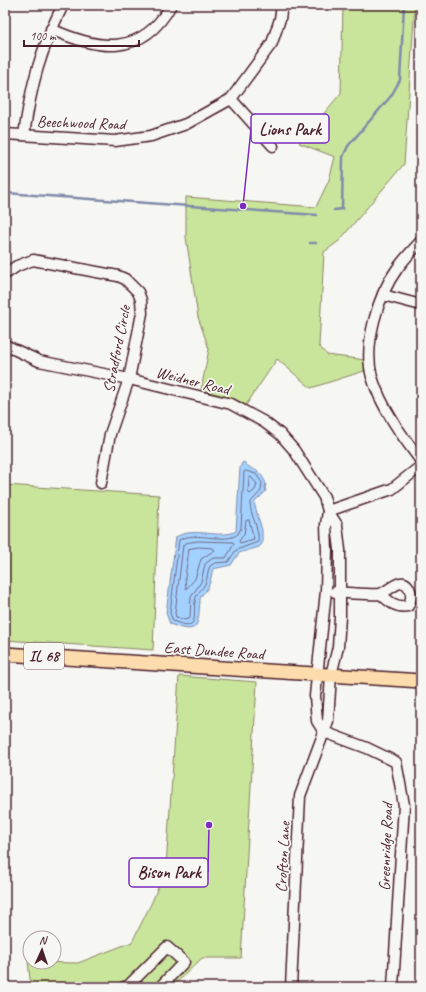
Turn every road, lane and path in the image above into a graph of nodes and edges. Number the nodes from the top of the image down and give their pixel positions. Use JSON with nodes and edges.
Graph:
{"nodes":[{"id":1,"x":63,"y":5,"type":"edge"},
{"id":2,"x":171,"y":5,"type":"edge"},
{"id":3,"x":282,"y":5,"type":"edge"},
{"id":4,"x":51,"y":29,"type":"junction"},
{"id":5,"x":231,"y":99,"type":"junction"},
{"id":6,"x":5,"y":134,"type":"edge"},
{"id":7,"x":24,"y":135,"type":"junction"},
{"id":8,"x":273,"y":146,"type":"dead end"},
{"id":9,"x":421,"y":241,"type":"edge"},
{"id":10,"x":5,"y":274,"type":"edge"},
{"id":11,"x":383,"y":296,"type":"junction"},
{"id":12,"x":421,"y":305,"type":"edge"},
{"id":13,"x":5,"y":345,"type":"edge"},
{"id":14,"x":129,"y":379,"type":"junction"},
{"id":15,"x":421,"y":461,"type":"edge"},
{"id":16,"x":421,"y":466,"type":"edge"},
{"id":17,"x":101,"y":483,"type":"dead end"},
{"id":18,"x":328,"y":511,"type":"junction"},
{"id":19,"x":326,"y":591,"type":"junction"},
{"id":20,"x":340,"y":592,"type":"junction"},
{"id":21,"x":381,"y":594,"type":"dead end"},
{"id":22,"x":5,"y":654,"type":"edge"},
{"id":23,"x":316,"y":674,"type":"junction"},
{"id":24,"x":331,"y":675,"type":"junction"},
{"id":25,"x":421,"y":681,"type":"edge"},
{"id":26,"x":324,"y":732,"type":"junction"},
{"id":27,"x":127,"y":987,"type":"edge"},
{"id":28,"x":160,"y":987,"type":"edge"},
{"id":29,"x":291,"y":987,"type":"edge"},
{"id":30,"x":393,"y":987,"type":"edge"}],
"edges":[{"from":1,"to":4,"type":"street"},
{"from":2,"to":4,"type":"street"},
{"from":3,"to":5,"type":"street","name":"Beechwood Road"},
{"from":4,"to":7,"type":"street"},
{"from":5,"to":7,"type":"street","name":"Beechwood Road"},
{"from":5,"to":8,"type":"street"},
{"from":6,"to":7,"type":"street","name":"Beechwood Road"},
{"from":9,"to":11,"type":"street"},
{"from":10,"to":14,"type":"street","name":"Stradford Circle"},
{"from":11,"to":12,"type":"street"},
{"from":11,"to":15,"type":"street"},
{"from":13,"to":14,"type":"street","name":"Weidner Road"},
{"from":14,"to":17,"type":"street","name":"Stradford Circle"},
{"from":14,"to":18,"type":"street","name":"Weidner Road"},
{"from":16,"to":18,"type":"street"},
{"from":18,"to":19,"type":"street","name":"Weidner Road"},
{"from":18,"to":20,"type":"street","name":"Weidner Road"},
{"from":19,"to":20,"type":"street"},
{"from":19,"to":23,"type":"street","name":"Weidner Road"},
{"from":20,"to":21,"type":"street"},
{"from":20,"to":24,"type":"street","name":"Weidner Road"},
{"from":22,"to":23,"type":"main road","name":"East Dundee Road","number":"IL 68"},
{"from":23,"to":24,"type":"main road","name":"East Dundee Road","number":"IL 68"},
{"from":23,"to":26,"type":"street"},
{"from":24,"to":25,"type":"main road","name":"East Dundee Road","number":"IL 68"},
{"from":24,"to":26,"type":"street","name":"Crofton Lane"},
{"from":26,"to":29,"type":"street","name":"Crofton Lane"},
{"from":26,"to":30,"type":"street","name":"Greenridge Road"},
{"from":27,"to":28,"type":"street"}]}
